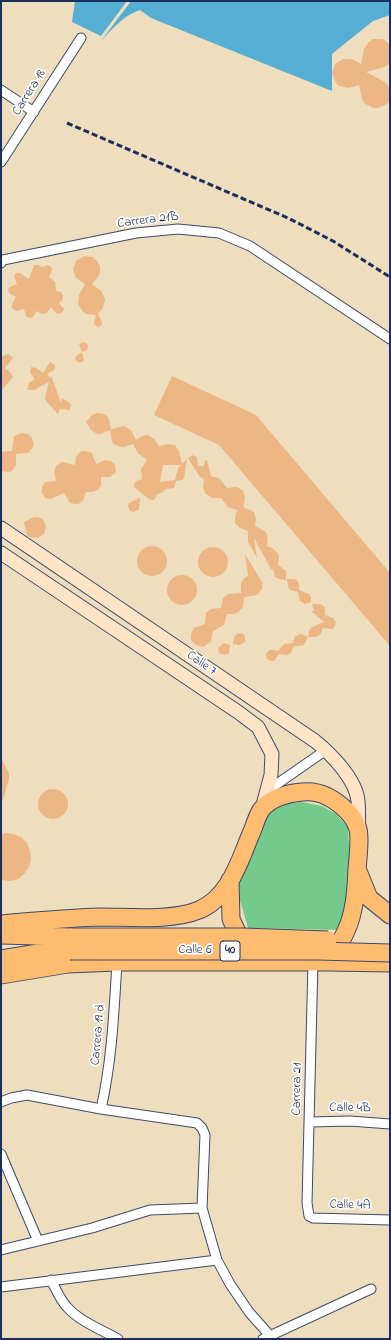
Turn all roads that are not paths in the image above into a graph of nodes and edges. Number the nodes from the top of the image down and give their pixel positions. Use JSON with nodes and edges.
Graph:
{"nodes":[{"id":1,"x":81,"y":38,"type":"dead end"},
{"id":2,"x":1,"y":90,"type":"edge"},
{"id":3,"x":34,"y":112,"type":"junction"},
{"id":4,"x":1,"y":162,"type":"edge"},
{"id":5,"x":2,"y":261,"type":"edge"},
{"id":6,"x":390,"y":340,"type":"edge"},
{"id":7,"x":1,"y":528,"type":"edge"},
{"id":8,"x":1,"y":553,"type":"edge"},
{"id":9,"x":326,"y":750,"type":"junction"},
{"id":10,"x":267,"y":791,"type":"junction"},
{"id":11,"x":262,"y":809,"type":"junction"},
{"id":12,"x":359,"y":830,"type":"junction"},
{"id":13,"x":357,"y":868,"type":"junction"},
{"id":14,"x":230,"y":880,"type":"junction"},
{"id":15,"x":390,"y":915,"type":"edge"},
{"id":16,"x":1,"y":924,"type":"edge"},
{"id":17,"x":1,"y":934,"type":"edge"},
{"id":18,"x":390,"y":942,"type":"edge"},
{"id":19,"x":71,"y":944,"type":"junction"},
{"id":20,"x":1,"y":959,"type":"edge"},
{"id":21,"x":389,"y":959,"type":"edge"},
{"id":22,"x":117,"y":962,"type":"junction"},
{"id":23,"x":251,"y":962,"type":"junction"},
{"id":24,"x":320,"y":962,"type":"junction"},
{"id":25,"x":1,"y":975,"type":"edge"},
{"id":26,"x":1,"y":1102,"type":"edge"},
{"id":27,"x":101,"y":1110,"type":"junction"},
{"id":28,"x":310,"y":1122,"type":"junction"},
{"id":29,"x":390,"y":1124,"type":"edge"},
{"id":30,"x":1,"y":1154,"type":"edge"},
{"id":31,"x":202,"y":1208,"type":"junction"},
{"id":32,"x":309,"y":1216,"type":"joint"},
{"id":33,"x":390,"y":1220,"type":"edge"},
{"id":34,"x":38,"y":1241,"type":"junction"},
{"id":35,"x":1,"y":1250,"type":"edge"},
{"id":36,"x":217,"y":1260,"type":"junction"},
{"id":37,"x":51,"y":1280,"type":"junction"},
{"id":38,"x":1,"y":1287,"type":"edge"},
{"id":39,"x":371,"y":1289,"type":"dead end"},
{"id":40,"x":269,"y":1338,"type":"edge"},
{"id":41,"x":118,"y":1339,"type":"edge"}],
"edges":[{"from":1,"to":3,"type":"street","name":"Carrera 18"},
{"from":2,"to":3,"type":"street"},
{"from":3,"to":4,"type":"street","name":"Carrera 18"},
{"from":5,"to":6,"type":"street","name":"Carrera 21B"},
{"from":7,"to":9,"type":"main road","name":"Calle 7"},
{"from":8,"to":10,"type":"main road","name":"Calle 7"},
{"from":9,"to":10,"type":"street"},
{"from":9,"to":12,"type":"main road","name":"Calle 7"},
{"from":10,"to":11,"type":"main road","name":"Calle 7"},
{"from":11,"to":12,"type":"highway"},
{"from":11,"to":14,"type":"highway"},
{"from":12,"to":13,"type":"highway"},
{"from":13,"to":15,"type":"highway"},
{"from":13,"to":24,"type":"highway"},
{"from":14,"to":16,"type":"highway"},
{"from":14,"to":23,"type":"highway"},
{"from":17,"to":19,"type":"highway","name":"Calle 6","number":"40"},
{"from":18,"to":19,"type":"highway","name":"Calle 6","number":"40","bridge":true},
{"from":19,"to":20,"type":"highway","name":"Calle 6","number":"40"},
{"from":19,"to":21,"type":"highway","name":"Calle 6","number":"40","bridge":true},
{"from":21,"to":24,"type":"highway"},
{"from":22,"to":23,"type":"highway"},
{"from":22,"to":25,"type":"highway"},
{"from":22,"to":27,"type":"street","name":"Carrera 19 d"},
{"from":23,"to":24,"type":"highway"},
{"from":24,"to":28,"type":"street","name":"Carrera 21"},
{"from":26,"to":27,"type":"street"},
{"from":27,"to":31,"type":"street"},
{"from":28,"to":29,"type":"street","name":"Calle 4B"},
{"from":28,"to":32,"type":"street","name":"Carrera 21"},
{"from":30,"to":34,"type":"street"},
{"from":31,"to":34,"type":"street"},
{"from":31,"to":36,"type":"street"},
{"from":32,"to":33,"type":"street","name":"Calle 4A"},
{"from":34,"to":35,"type":"street"},
{"from":36,"to":37,"type":"street"},
{"from":36,"to":40,"type":"street"},
{"from":37,"to":38,"type":"street"},
{"from":37,"to":41,"type":"street"},
{"from":39,"to":40,"type":"street"}]}
